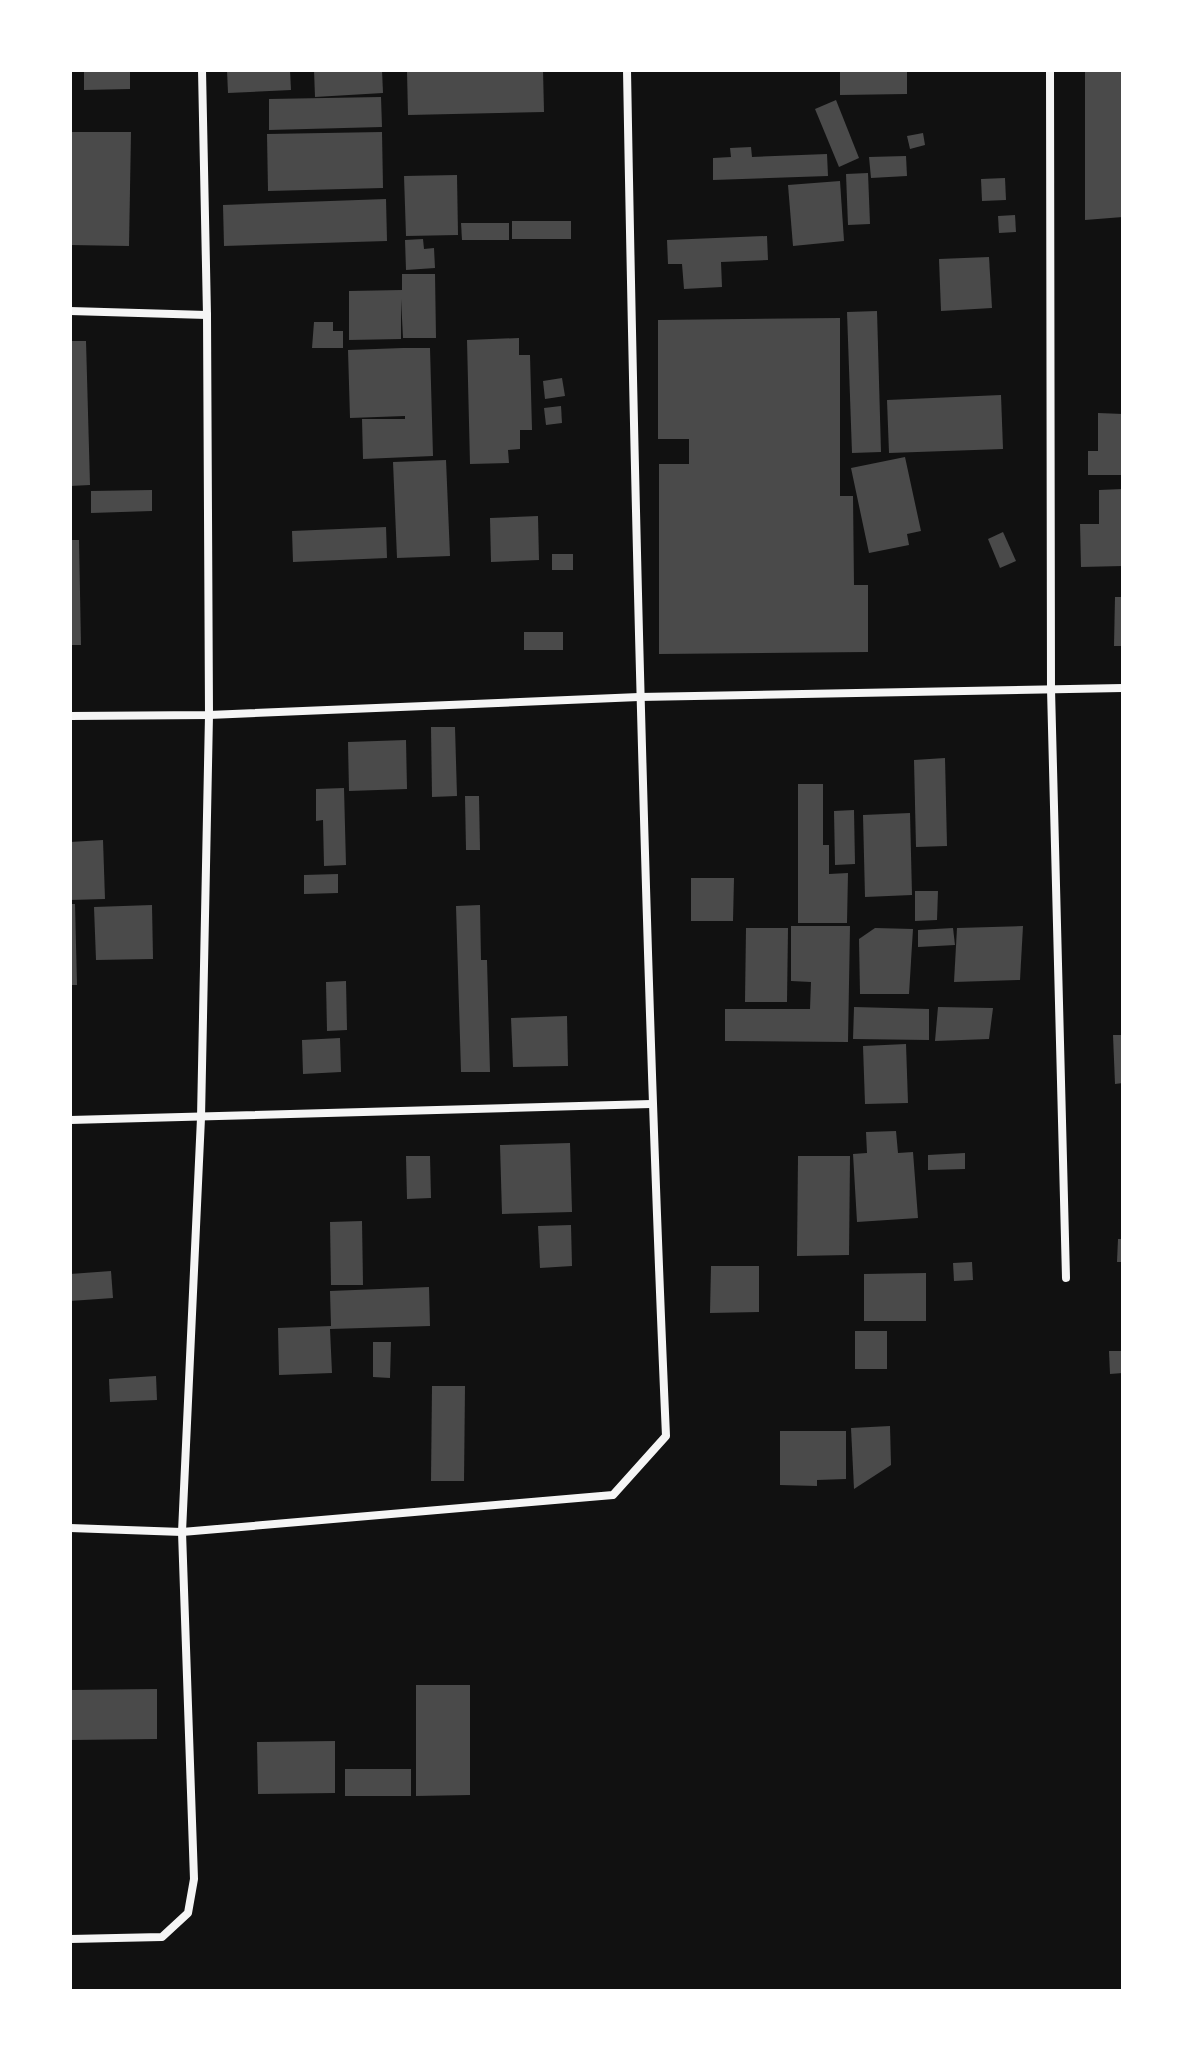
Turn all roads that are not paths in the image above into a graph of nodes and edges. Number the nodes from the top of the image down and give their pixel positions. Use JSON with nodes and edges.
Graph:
{"nodes":[{"id":1,"x":202,"y":70,"type":"edge"},
{"id":2,"x":627,"y":70,"type":"edge"},
{"id":3,"x":1050,"y":70,"type":"edge"},
{"id":4,"x":70,"y":311,"type":"edge"},
{"id":5,"x":207,"y":315,"type":"junction"},
{"id":6,"x":1123,"y":688,"type":"edge"},
{"id":7,"x":1051,"y":689,"type":"junction"},
{"id":8,"x":639,"y":697,"type":"junction"},
{"id":9,"x":209,"y":715,"type":"junction"},
{"id":10,"x":70,"y":716,"type":"edge"},
{"id":11,"x":651,"y":1104,"type":"junction"},
{"id":12,"x":201,"y":1118,"type":"junction"},
{"id":13,"x":70,"y":1120,"type":"edge"},
{"id":14,"x":1066,"y":1278,"type":"dead end"},
{"id":15,"x":70,"y":1528,"type":"edge"},
{"id":16,"x":182,"y":1532,"type":"junction"},
{"id":17,"x":70,"y":1939,"type":"edge"}],
"edges":[{"from":1,"to":5,"type":"street"},
{"from":2,"to":8,"type":"street"},
{"from":3,"to":7,"type":"street"},
{"from":4,"to":5,"type":"street"},
{"from":5,"to":9,"type":"street"},
{"from":6,"to":7,"type":"street"},
{"from":7,"to":8,"type":"street"},
{"from":7,"to":14,"type":"street"},
{"from":8,"to":9,"type":"street"},
{"from":8,"to":11,"type":"street"},
{"from":9,"to":10,"type":"street"},
{"from":9,"to":12,"type":"street"},
{"from":11,"to":12,"type":"street"},
{"from":11,"to":16,"type":"street"},
{"from":12,"to":13,"type":"street"},
{"from":12,"to":16,"type":"street"},
{"from":15,"to":16,"type":"street"},
{"from":16,"to":17,"type":"street"}]}
